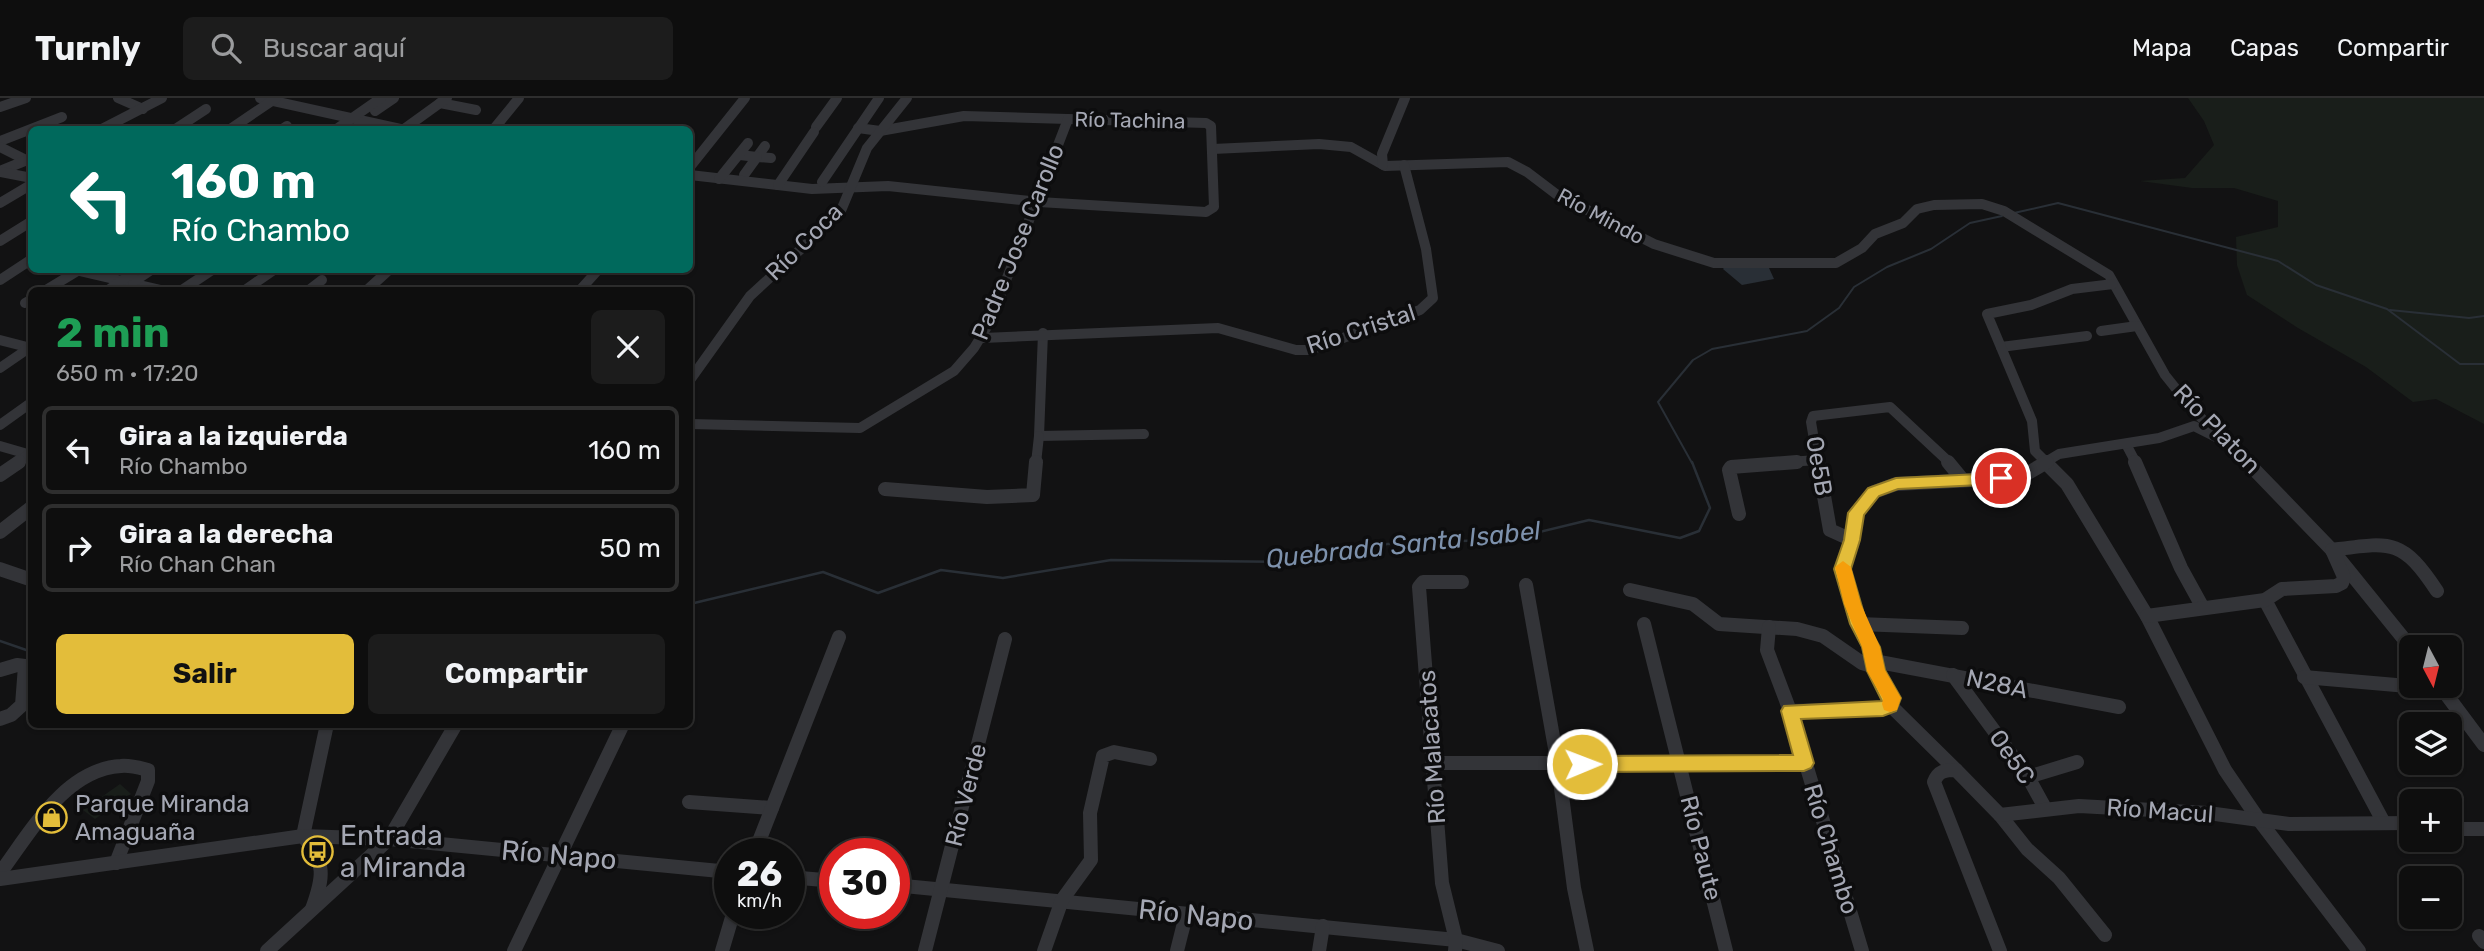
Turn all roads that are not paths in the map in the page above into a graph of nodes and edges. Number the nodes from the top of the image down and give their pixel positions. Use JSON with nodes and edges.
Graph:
{"nodes":[{"id":1,"x":26,"y":98,"type":"edge"},
{"id":2,"x":118,"y":98,"type":"edge"},
{"id":3,"x":162,"y":98,"type":"edge"},
{"id":4,"x":260,"y":98,"type":"edge"},
{"id":5,"x":381,"y":98,"type":"edge"},
{"id":6,"x":394,"y":98,"type":"edge"},
{"id":7,"x":519,"y":98,"type":"edge"},
{"id":8,"x":736,"y":98,"type":"edge"},
{"id":9,"x":745,"y":98,"type":"edge"},
{"id":10,"x":837,"y":98,"type":"edge"},
{"id":11,"x":879,"y":98,"type":"edge"},
{"id":12,"x":907,"y":98,"type":"edge"},
{"id":13,"x":1405,"y":98,"type":"edge"},
{"id":14,"x":274,"y":99,"type":"edge"},
{"id":15,"x":443,"y":101,"type":"edge"},
{"id":16,"x":0,"y":107,"type":"edge"},
{"id":17,"x":143,"y":109,"type":"junction"},
{"id":18,"x":206,"y":109,"type":"dead end"},
{"id":19,"x":476,"y":110,"type":"dead end"},
{"id":20,"x":62,"y":117,"type":"dead end"},
{"id":21,"x":351,"y":118,"type":"junction"},
{"id":22,"x":1068,"y":119,"type":"junction"},
{"id":23,"x":362,"y":120,"type":"junction"},
{"id":24,"x":39,"y":126,"type":"edge"},
{"id":25,"x":111,"y":126,"type":"edge"},
{"id":26,"x":180,"y":126,"type":"edge"},
{"id":27,"x":235,"y":126,"type":"edge"},
{"id":28,"x":340,"y":126,"type":"edge"},
{"id":29,"x":354,"y":126,"type":"edge"},
{"id":30,"x":391,"y":126,"type":"edge"},
{"id":31,"x":409,"y":126,"type":"edge"},
{"id":32,"x":497,"y":126,"type":"edge"},
{"id":33,"x":858,"y":128,"type":"junction"},
{"id":34,"x":28,"y":130,"type":"edge"},
{"id":35,"x":880,"y":131,"type":"junction"},
{"id":36,"x":0,"y":141,"type":"edge"},
{"id":37,"x":748,"y":143,"type":"dead end"},
{"id":38,"x":765,"y":146,"type":"dead end"},
{"id":39,"x":0,"y":147,"type":"edge"},
{"id":40,"x":1213,"y":149,"type":"junction"},
{"id":41,"x":693,"y":152,"type":"edge"},
{"id":42,"x":740,"y":155,"type":"junction"},
{"id":43,"x":757,"y":157,"type":"junction"},
{"id":44,"x":771,"y":158,"type":"dead end"},
{"id":45,"x":28,"y":159,"type":"edge"},
{"id":46,"x":28,"y":159,"type":"edge"},
{"id":47,"x":693,"y":163,"type":"edge"},
{"id":48,"x":1383,"y":165,"type":"junction"},
{"id":49,"x":1404,"y":165,"type":"junction"},
{"id":50,"x":0,"y":171,"type":"edge"},
{"id":51,"x":693,"y":175,"type":"edge"},
{"id":52,"x":744,"y":175,"type":"dead end"},
{"id":53,"x":28,"y":177,"type":"edge"},
{"id":54,"x":719,"y":179,"type":"junction"},
{"id":55,"x":822,"y":182,"type":"dead end"},
{"id":56,"x":778,"y":185,"type":"junction"},
{"id":57,"x":28,"y":186,"type":"edge"},
{"id":58,"x":849,"y":187,"type":"junction"},
{"id":59,"x":1039,"y":202,"type":"junction"},
{"id":60,"x":0,"y":203,"type":"edge"},
{"id":61,"x":1982,"y":204,"type":"joint"},
{"id":62,"x":28,"y":224,"type":"edge"},
{"id":63,"x":0,"y":241,"type":"edge"},
{"id":64,"x":28,"y":262,"type":"edge"},
{"id":65,"x":72,"y":273,"type":"edge"},
{"id":66,"x":87,"y":273,"type":"edge"},
{"id":67,"x":145,"y":273,"type":"edge"},
{"id":68,"x":208,"y":273,"type":"edge"},
{"id":69,"x":270,"y":273,"type":"edge"},
{"id":70,"x":386,"y":273,"type":"edge"},
{"id":71,"x":595,"y":273,"type":"edge"},
{"id":72,"x":604,"y":273,"type":"edge"},
{"id":73,"x":0,"y":280,"type":"edge"},
{"id":74,"x":323,"y":280,"type":"dead end"},
{"id":75,"x":2113,"y":284,"type":"junction"},
{"id":76,"x":125,"y":285,"type":"edge"},
{"id":77,"x":51,"y":287,"type":"edge"},
{"id":78,"x":186,"y":287,"type":"edge"},
{"id":79,"x":249,"y":287,"type":"edge"},
{"id":80,"x":313,"y":287,"type":"edge"},
{"id":81,"x":370,"y":287,"type":"edge"},
{"id":82,"x":583,"y":287,"type":"edge"},
{"id":83,"x":593,"y":287,"type":"edge"},
{"id":84,"x":2137,"y":326,"type":"junction"},
{"id":85,"x":2101,"y":331,"type":"dead end"},
{"id":86,"x":1043,"y":333,"type":"junction"},
{"id":87,"x":2087,"y":336,"type":"dead end"},
{"id":88,"x":983,"y":338,"type":"junction"},
{"id":89,"x":0,"y":340,"type":"edge"},
{"id":90,"x":2001,"y":347,"type":"junction"},
{"id":91,"x":28,"y":348,"type":"edge"},
{"id":92,"x":28,"y":351,"type":"edge"},
{"id":93,"x":28,"y":352,"type":"edge"},
{"id":94,"x":0,"y":368,"type":"edge"},
{"id":95,"x":693,"y":376,"type":"edge"},
{"id":96,"x":0,"y":378,"type":"edge"},
{"id":97,"x":28,"y":405,"type":"edge"},
{"id":98,"x":2193,"y":410,"type":"junction"},
{"id":99,"x":693,"y":424,"type":"edge"},
{"id":100,"x":0,"y":425,"type":"edge"},
{"id":101,"x":2194,"y":426,"type":"junction"},
{"id":102,"x":1144,"y":434,"type":"dead end"},
{"id":103,"x":1039,"y":436,"type":"junction"},
{"id":104,"x":2228,"y":442,"type":"junction"},
{"id":105,"x":2126,"y":444,"type":"junction"},
{"id":106,"x":0,"y":446,"type":"edge"},
{"id":107,"x":28,"y":454,"type":"edge"},
{"id":108,"x":28,"y":455,"type":"edge"},
{"id":109,"x":1817,"y":460,"type":"junction"},
{"id":110,"x":2046,"y":460,"type":"junction"},
{"id":111,"x":0,"y":475,"type":"edge"},
{"id":112,"x":1962,"y":479,"type":"junction"},
{"id":113,"x":885,"y":489,"type":"dead end"},
{"id":114,"x":28,"y":510,"type":"edge"},
{"id":115,"x":1739,"y":514,"type":"dead end"},
{"id":116,"x":0,"y":532,"type":"edge"},
{"id":117,"x":1852,"y":540,"type":"junction"},
{"id":118,"x":2332,"y":550,"type":"junction"},
{"id":119,"x":0,"y":569,"type":"edge"},
{"id":120,"x":25,"y":578,"type":"edge"},
{"id":121,"x":1462,"y":582,"type":"dead end"},
{"id":122,"x":1526,"y":585,"type":"dead end"},
{"id":123,"x":1630,"y":590,"type":"dead end"},
{"id":124,"x":2437,"y":591,"type":"dead end"},
{"id":125,"x":2265,"y":600,"type":"junction"},
{"id":126,"x":2203,"y":608,"type":"junction"},
{"id":127,"x":2147,"y":616,"type":"junction"},
{"id":128,"x":1644,"y":624,"type":"dead end"},
{"id":129,"x":1859,"y":624,"type":"junction"},
{"id":130,"x":1747,"y":626,"type":"junction"},
{"id":131,"x":1769,"y":627,"type":"junction"},
{"id":132,"x":1962,"y":628,"type":"dead end"},
{"id":133,"x":2401,"y":635,"type":"edge"},
{"id":134,"x":839,"y":637,"type":"dead end"},
{"id":135,"x":1005,"y":639,"type":"dead end"},
{"id":136,"x":1767,"y":650,"type":"junction"},
{"id":137,"x":1875,"y":664,"type":"junction"},
{"id":138,"x":0,"y":670,"type":"edge"},
{"id":139,"x":1953,"y":675,"type":"junction"},
{"id":140,"x":2304,"y":677,"type":"junction"},
{"id":141,"x":2399,"y":684,"type":"edge"},
{"id":142,"x":2449,"y":698,"type":"edge"},
{"id":143,"x":1890,"y":705,"type":"junction"},
{"id":144,"x":2119,"y":707,"type":"dead end"},
{"id":145,"x":1790,"y":711,"type":"junction"},
{"id":146,"x":0,"y":719,"type":"edge"},
{"id":147,"x":326,"y":728,"type":"edge"},
{"id":148,"x":454,"y":728,"type":"edge"},
{"id":149,"x":622,"y":728,"type":"edge"},
{"id":150,"x":2484,"y":745,"type":"edge"},
{"id":151,"x":1150,"y":759,"type":"dead end"},
{"id":152,"x":1680,"y":762,"type":"junction"},
{"id":153,"x":2077,"y":762,"type":"dead end"},
{"id":154,"x":1434,"y":763,"type":"junction"},
{"id":155,"x":1804,"y":763,"type":"junction"},
{"id":156,"x":1558,"y":765,"type":"junction"},
{"id":157,"x":1956,"y":770,"type":"junction"},
{"id":158,"x":2028,"y":777,"type":"junction"},
{"id":159,"x":689,"y":802,"type":"dead end"},
{"id":160,"x":772,"y":808,"type":"junction"},
{"id":161,"x":2045,"y":808,"type":"junction"},
{"id":162,"x":2000,"y":816,"type":"junction"},
{"id":163,"x":2259,"y":820,"type":"junction"},
{"id":164,"x":2384,"y":823,"type":"junction"},
{"id":165,"x":2399,"y":823,"type":"edge"},
{"id":166,"x":2484,"y":829,"type":"edge"},
{"id":167,"x":2462,"y":830,"type":"edge"},
{"id":168,"x":303,"y":836,"type":"junction"},
{"id":169,"x":760,"y":838,"type":"edge"},
{"id":170,"x":389,"y":839,"type":"junction"},
{"id":171,"x":562,"y":855,"type":"junction"},
{"id":172,"x":116,"y":863,"type":"junction"},
{"id":173,"x":714,"y":870,"type":"edge"},
{"id":174,"x":0,"y":873,"type":"edge"},
{"id":175,"x":0,"y":879,"type":"edge"},
{"id":176,"x":910,"y":886,"type":"edge"},
{"id":177,"x":943,"y":889,"type":"junction"},
{"id":178,"x":1062,"y":901,"type":"junction"},
{"id":179,"x":312,"y":910,"type":"junction"},
{"id":180,"x":1186,"y":915,"type":"junction"},
{"id":181,"x":1323,"y":926,"type":"junction"},
{"id":182,"x":729,"y":929,"type":"edge"},
{"id":183,"x":2105,"y":935,"type":"dead end"},
{"id":184,"x":1456,"y":946,"type":"edge"},
{"id":185,"x":267,"y":951,"type":"edge"},
{"id":186,"x":514,"y":951,"type":"edge"},
{"id":187,"x":722,"y":951,"type":"edge"},
{"id":188,"x":925,"y":951,"type":"edge"},
{"id":189,"x":1044,"y":951,"type":"edge"},
{"id":190,"x":1177,"y":951,"type":"edge"},
{"id":191,"x":1319,"y":951,"type":"edge"},
{"id":192,"x":1497,"y":951,"type":"edge"},
{"id":193,"x":1587,"y":951,"type":"edge"},
{"id":194,"x":1726,"y":951,"type":"edge"},
{"id":195,"x":1862,"y":951,"type":"edge"},
{"id":196,"x":2000,"y":951,"type":"edge"},
{"id":197,"x":2359,"y":951,"type":"edge"}],
"edges":[{"from":1,"to":16,"type":"street"},
{"from":2,"to":17,"type":"street"},
{"from":3,"to":17,"type":"street"},
{"from":4,"to":14,"type":"street"},
{"from":5,"to":21,"type":"street"},
{"from":6,"to":23,"type":"street"},
{"from":7,"to":32,"type":"street"},
{"from":8,"to":41,"type":"street"},
{"from":9,"to":47,"type":"street"},
{"from":10,"to":56,"type":"street"},
{"from":11,"to":33,"type":"street"},
{"from":12,"to":35,"type":"street","name":"Río Coca"},
{"from":13,"to":48,"type":"street"},
{"from":14,"to":21,"type":"street"},
{"from":14,"to":27,"type":"street"},
{"from":15,"to":19,"type":"street"},
{"from":15,"to":31,"type":"street"},
{"from":17,"to":25,"type":"street"},
{"from":18,"to":26,"type":"street"},
{"from":20,"to":24,"type":"street"},
{"from":21,"to":23,"type":"street"},
{"from":21,"to":28,"type":"street"},
{"from":22,"to":35,"type":"street","name":"Río Tachina"},
{"from":22,"to":40,"type":"street","name":"Río Tachina"},
{"from":22,"to":59,"type":"street","name":"Padre Jose Carollo"},
{"from":23,"to":29,"type":"street"},
{"from":23,"to":30,"type":"street"},
{"from":33,"to":35,"type":"street"},
{"from":33,"to":55,"type":"street"},
{"from":34,"to":36,"type":"street"},
{"from":35,"to":58,"type":"street","name":"Río Coca"},
{"from":37,"to":42,"type":"street"},
{"from":38,"to":43,"type":"street"},
{"from":39,"to":45,"type":"street"},
{"from":40,"to":48,"type":"street","name":"Río Mindo"},
{"from":40,"to":59,"type":"street","name":"Río Tachina"},
{"from":42,"to":43,"type":"street"},
{"from":42,"to":54,"type":"street"},
{"from":43,"to":44,"type":"street"},
{"from":43,"to":52,"type":"street"},
{"from":46,"to":50,"type":"street"},
{"from":48,"to":49,"type":"street","name":"Río Mindo"},
{"from":49,"to":61,"type":"street","name":"Río Mindo"},
{"from":49,"to":86,"type":"street","name":"Río Cristal"},
{"from":50,"to":53,"type":"street"},
{"from":51,"to":54,"type":"street"},
{"from":54,"to":56,"type":"street"},
{"from":56,"to":58,"type":"street"},
{"from":57,"to":60,"type":"street"},
{"from":58,"to":59,"type":"street"},
{"from":58,"to":95,"type":"street","name":"Río Coca"},
{"from":59,"to":88,"type":"street","name":"Padre Jose Carollo"},
{"from":61,"to":75,"type":"street","name":"Río Platon"},
{"from":62,"to":63,"type":"street"},
{"from":64,"to":73,"type":"street"},
{"from":65,"to":77,"type":"street"},
{"from":66,"to":76,"type":"street"},
{"from":67,"to":76,"type":"street"},
{"from":68,"to":78,"type":"street"},
{"from":69,"to":79,"type":"street"},
{"from":70,"to":81,"type":"street"},
{"from":71,"to":82,"type":"street"},
{"from":72,"to":83,"type":"street"},
{"from":74,"to":80,"type":"street"},
{"from":75,"to":84,"type":"street","name":"Río Platon"},
{"from":75,"to":90,"type":"street"},
{"from":84,"to":85,"type":"street"},
{"from":84,"to":98,"type":"street","name":"Río Platon"},
{"from":86,"to":88,"type":"street","name":"Río Cristal"},
{"from":86,"to":103,"type":"street"},
{"from":87,"to":90,"type":"street"},
{"from":88,"to":99,"type":"street","name":"Padre Jose Carollo"},
{"from":89,"to":91,"type":"street"},
{"from":90,"to":110,"type":"street"},
{"from":92,"to":94,"type":"street"},
{"from":93,"to":96,"type":"street"},
{"from":97,"to":100,"type":"street"},
{"from":98,"to":101,"type":"street"},
{"from":98,"to":104,"type":"street","name":"Río Platon"},
{"from":101,"to":104,"type":"street"},
{"from":101,"to":105,"type":"street"},
{"from":102,"to":103,"type":"street"},
{"from":103,"to":113,"type":"street"},
{"from":104,"to":118,"type":"street","name":"Río Platon"},
{"from":105,"to":110,"type":"street"},
{"from":105,"to":126,"type":"street"},
{"from":106,"to":107,"type":"street"},
{"from":108,"to":111,"type":"street"},
{"from":109,"to":112,"type":"street","name":"Oe5B"},
{"from":109,"to":115,"type":"street"},
{"from":109,"to":117,"type":"street","name":"Oe5B"},
{"from":110,"to":112,"type":"street"},
{"from":110,"to":127,"type":"street"},
{"from":112,"to":117,"type":"street"},
{"from":114,"to":116,"type":"street"},
{"from":117,"to":129,"type":"street"},
{"from":118,"to":124,"type":"street"},
{"from":118,"to":125,"type":"street"},
{"from":118,"to":133,"type":"street","name":"Río Platon"},
{"from":119,"to":120,"type":"street"},
{"from":121,"to":154,"type":"street","name":"Río Malacatos"},
{"from":122,"to":156,"type":"street"},
{"from":123,"to":130,"type":"street","name":"N28A"},
{"from":125,"to":126,"type":"street"},
{"from":125,"to":140,"type":"street"},
{"from":126,"to":127,"type":"street"},
{"from":127,"to":163,"type":"street"},
{"from":128,"to":152,"type":"street","name":"Río Paute"},
{"from":129,"to":132,"type":"street"},
{"from":129,"to":137,"type":"street"},
{"from":130,"to":131,"type":"street","name":"N28A"},
{"from":130,"to":136,"type":"street"},
{"from":131,"to":136,"type":"street","name":"Río Chambo"},
{"from":131,"to":137,"type":"street","name":"N28A"},
{"from":134,"to":160,"type":"street"},
{"from":135,"to":177,"type":"street","name":"Río Verde"},
{"from":136,"to":145,"type":"street","name":"Río Chambo"},
{"from":137,"to":139,"type":"street","name":"N28A"},
{"from":137,"to":143,"type":"street"},
{"from":138,"to":146,"type":"street"},
{"from":139,"to":144,"type":"street","name":"N28A"},
{"from":139,"to":158,"type":"street","name":"Oe5C"},
{"from":140,"to":141,"type":"street"},
{"from":140,"to":164,"type":"street"},
{"from":142,"to":150,"type":"street"},
{"from":143,"to":145,"type":"street"},
{"from":143,"to":157,"type":"street"},
{"from":145,"to":155,"type":"street","name":"Río Chambo"},
{"from":147,"to":168,"type":"street"},
{"from":148,"to":170,"type":"street"},
{"from":149,"to":171,"type":"street"},
{"from":151,"to":178,"type":"street"},
{"from":152,"to":155,"type":"street"},
{"from":152,"to":156,"type":"street"},
{"from":152,"to":194,"type":"street","name":"Río Paute"},
{"from":153,"to":158,"type":"street"},
{"from":154,"to":156,"type":"street"},
{"from":154,"to":184,"type":"street","name":"Río Malacatos"},
{"from":155,"to":195,"type":"street","name":"Río Chambo"},
{"from":156,"to":193,"type":"street"},
{"from":157,"to":162,"type":"street"},
{"from":157,"to":196,"type":"street"},
{"from":158,"to":161,"type":"street","name":"Oe5C"},
{"from":159,"to":160,"type":"street"},
{"from":160,"to":169,"type":"street"},
{"from":161,"to":162,"type":"street","name":"Río Macul"},
{"from":161,"to":163,"type":"street","name":"Río Macul"},
{"from":162,"to":183,"type":"street"},
{"from":163,"to":164,"type":"street","name":"Río Macul"},
{"from":163,"to":197,"type":"street"},
{"from":164,"to":165,"type":"street","name":"Río Macul"},
{"from":166,"to":167,"type":"street"},
{"from":168,"to":170,"type":"street","name":"Río Napo"},
{"from":168,"to":172,"type":"street","name":"Río Napo"},
{"from":168,"to":179,"type":"street"},
{"from":170,"to":171,"type":"street","name":"Río Napo"},
{"from":170,"to":179,"type":"street"},
{"from":171,"to":173,"type":"street","name":"Río Napo"},
{"from":171,"to":186,"type":"street"},
{"from":172,"to":174,"type":"street"},
{"from":172,"to":175,"type":"street","name":"Río Napo"},
{"from":176,"to":177,"type":"street","name":"Río Napo"},
{"from":177,"to":178,"type":"street","name":"Río Napo"},
{"from":177,"to":188,"type":"street","name":"Río Verde"},
{"from":178,"to":180,"type":"street","name":"Río Napo"},
{"from":178,"to":189,"type":"street"},
{"from":179,"to":185,"type":"street"},
{"from":180,"to":181,"type":"street","name":"Río Napo"},
{"from":180,"to":190,"type":"street"},
{"from":181,"to":184,"type":"street","name":"Río Napo"},
{"from":181,"to":191,"type":"street"},
{"from":182,"to":187,"type":"street"},
{"from":184,"to":192,"type":"street","name":"Río Napo"}]}
